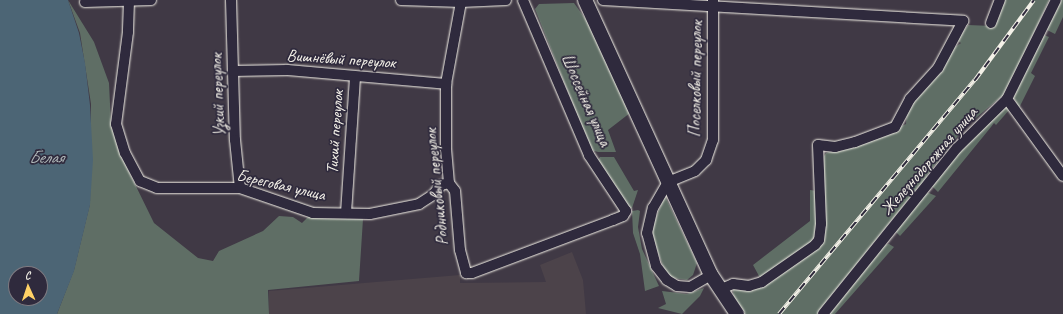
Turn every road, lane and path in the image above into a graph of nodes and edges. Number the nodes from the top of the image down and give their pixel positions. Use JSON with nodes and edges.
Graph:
{"nodes":[{"id":1,"x":151,"y":0,"type":"edge"},
{"id":2,"x":231,"y":0,"type":"edge"},
{"id":3,"x":401,"y":0,"type":"edge"},
{"id":4,"x":506,"y":0,"type":"edge"},
{"id":5,"x":523,"y":0,"type":"edge"},
{"id":6,"x":585,"y":0,"type":"edge"},
{"id":7,"x":603,"y":0,"type":"edge"},
{"id":8,"x":1000,"y":0,"type":"edge"},
{"id":9,"x":1056,"y":0,"type":"edge"},
{"id":10,"x":129,"y":1,"type":"edge"},
{"id":11,"x":85,"y":2,"type":"dead end"},
{"id":12,"x":461,"y":2,"type":"junction"},
{"id":13,"x":713,"y":4,"type":"edge"},
{"id":14,"x":991,"y":23,"type":"dead end"},
{"id":15,"x":233,"y":71,"type":"junction"},
{"id":16,"x":355,"y":77,"type":"junction"},
{"id":17,"x":446,"y":84,"type":"junction"},
{"id":18,"x":1007,"y":99,"type":"junction"},
{"id":19,"x":1063,"y":176,"type":"edge"},
{"id":20,"x":668,"y":182,"type":"junction"},
{"id":21,"x":449,"y":183,"type":"junction"},
{"id":22,"x":240,"y":188,"type":"junction"},
{"id":23,"x":346,"y":214,"type":"junction"},
{"id":24,"x":466,"y":273,"type":"joint"},
{"id":25,"x":711,"y":275,"type":"junction"},
{"id":26,"x":719,"y":290,"type":"junction"},
{"id":27,"x":736,"y":314,"type":"edge"},
{"id":28,"x":823,"y":314,"type":"edge"}],
"edges":[{"from":1,"to":10,"type":"street"},
{"from":2,"to":15,"type":"street","name":"Узкий переулок"},
{"from":3,"to":12,"type":"street"},
{"from":4,"to":12,"type":"street"},
{"from":5,"to":24,"type":"street","name":"Шоссейная улица"},
{"from":6,"to":20,"type":"main road"},
{"from":7,"to":13,"type":"street"},
{"from":8,"to":14,"type":"street"},
{"from":9,"to":18,"type":"street","name":"Железнодорожная улица"},
{"from":10,"to":11,"type":"street"},
{"from":10,"to":22,"type":"street","name":"Береговая улица"},
{"from":12,"to":17,"type":"street","name":"Родниковый переулок"},
{"from":13,"to":20,"type":"street","name":"Поселковый переулок"},
{"from":13,"to":26,"type":"street"},
{"from":15,"to":16,"type":"street","name":"Вишнёвый переулок"},
{"from":15,"to":22,"type":"street","name":"Узкий переулок"},
{"from":16,"to":17,"type":"street","name":"Вишнёвый переулок"},
{"from":16,"to":23,"type":"street","name":"Тихий переулок"},
{"from":17,"to":21,"type":"street","name":"Родниковый переулок"},
{"from":18,"to":19,"type":"street"},
{"from":18,"to":28,"type":"street","name":"Железнодорожная улица"},
{"from":20,"to":25,"type":"main road"},
{"from":20,"to":25,"type":"street"},
{"from":21,"to":23,"type":"street","name":"Береговая улица"},
{"from":21,"to":24,"type":"street","name":"Родниковый переулок"},
{"from":22,"to":23,"type":"street","name":"Береговая улица"},
{"from":25,"to":26,"type":"main road"},
{"from":26,"to":27,"type":"main road"}]}
